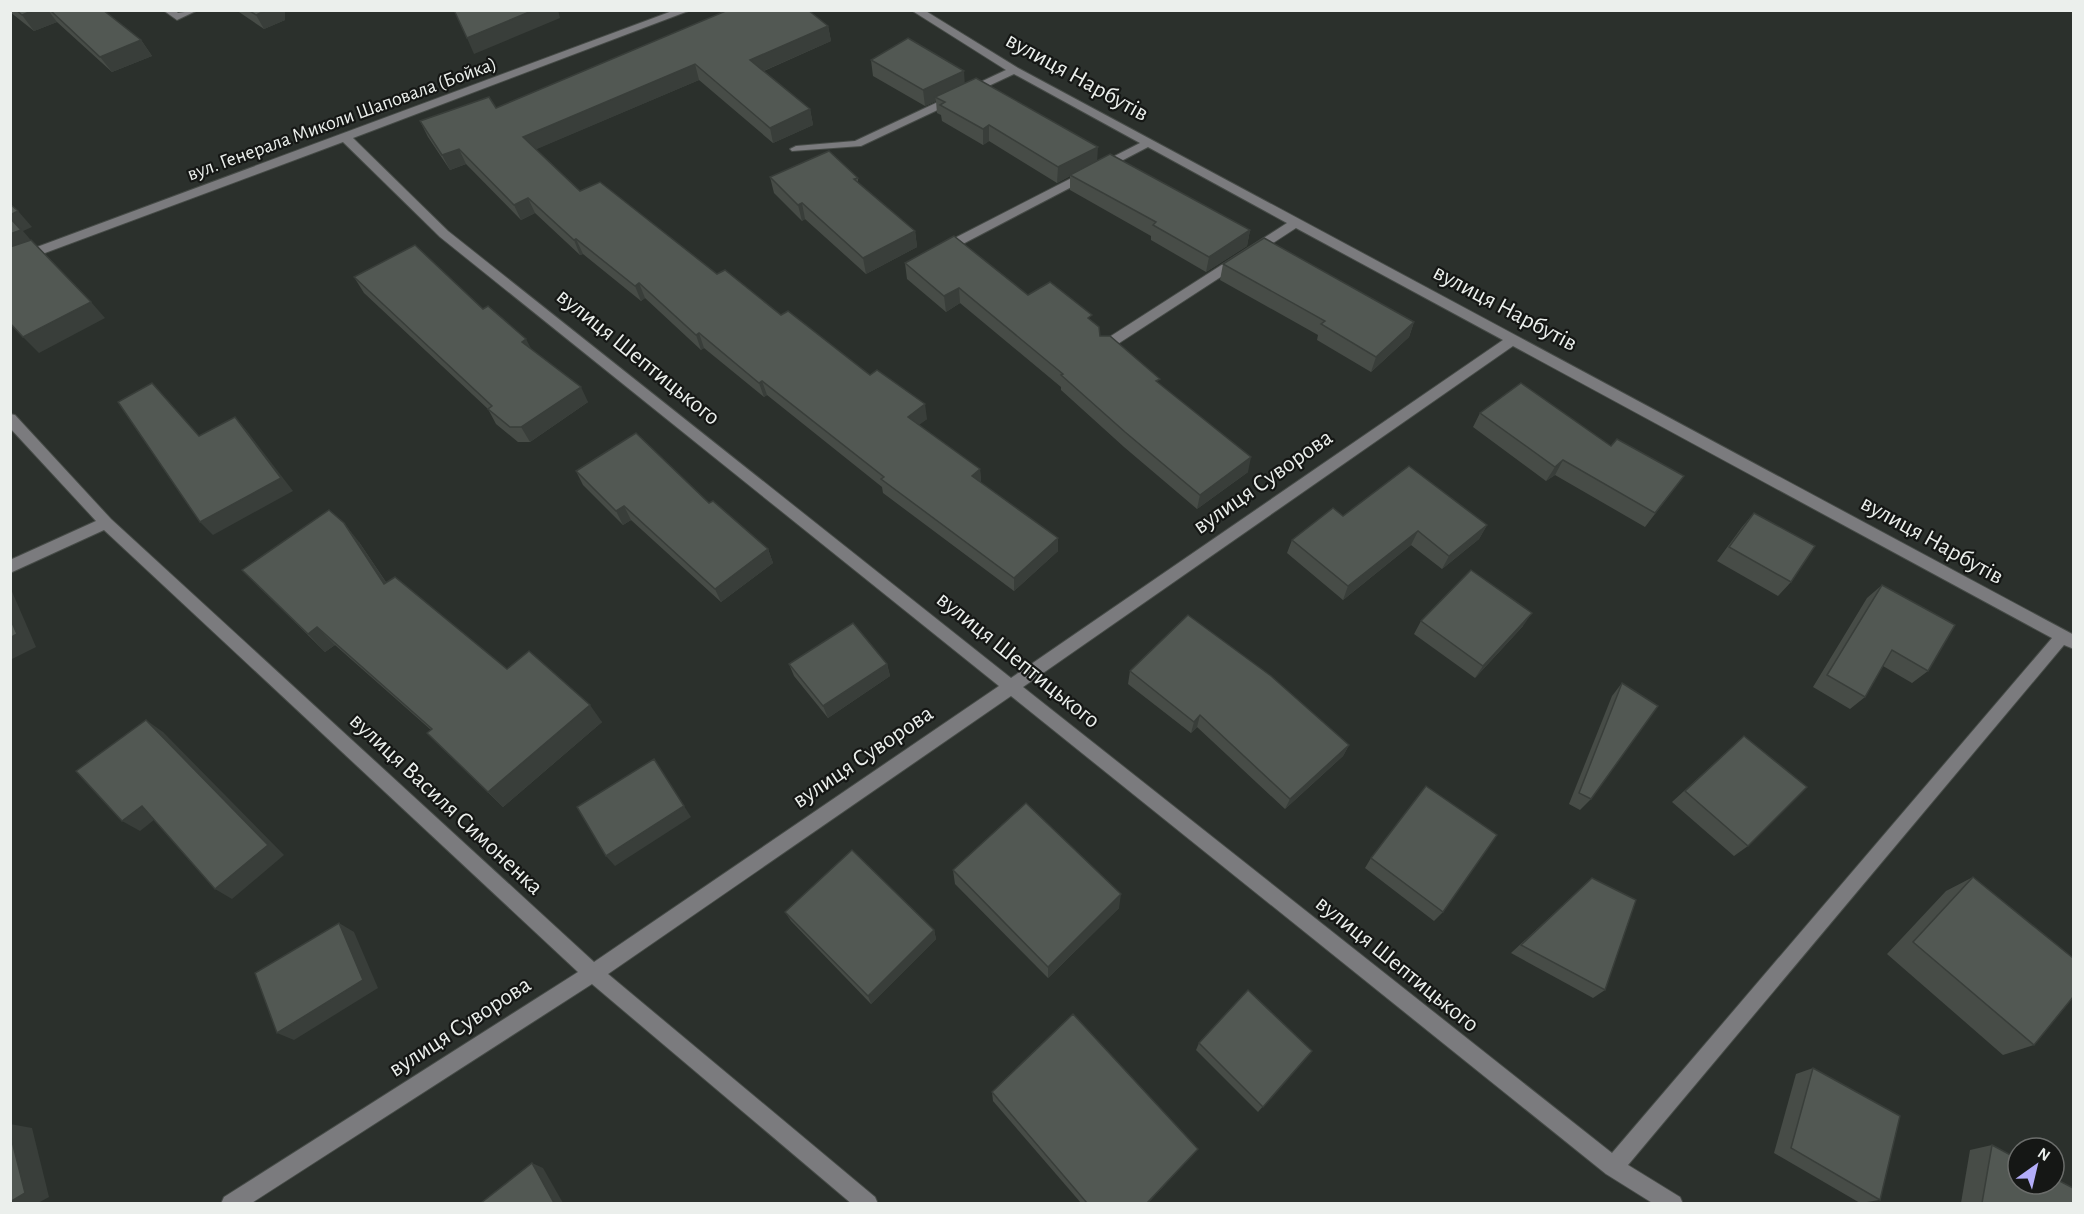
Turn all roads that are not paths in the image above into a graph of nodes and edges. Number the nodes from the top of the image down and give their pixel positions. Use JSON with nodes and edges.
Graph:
{"nodes":[{"id":1,"x":168,"y":10,"type":"edge"},
{"id":2,"x":193,"y":10,"type":"edge"},
{"id":3,"x":686,"y":10,"type":"edge"},
{"id":4,"x":916,"y":10,"type":"edge"},
{"id":5,"x":664,"y":13,"type":"edge"},
{"id":6,"x":1014,"y":69,"type":"junction"},
{"id":7,"x":346,"y":138,"type":"junction"},
{"id":8,"x":1149,"y":142,"type":"junction"},
{"id":9,"x":796,"y":149,"type":"dead end"},
{"id":10,"x":1297,"y":222,"type":"junction"},
{"id":11,"x":953,"y":244,"type":"edge"},
{"id":12,"x":10,"y":262,"type":"edge"},
{"id":13,"x":1514,"y":339,"type":"junction"},
{"id":14,"x":1105,"y":346,"type":"edge"},
{"id":15,"x":10,"y":419,"type":"edge"},
{"id":16,"x":106,"y":523,"type":"junction"},
{"id":17,"x":10,"y":567,"type":"edge"},
{"id":18,"x":2068,"y":640,"type":"edge"},
{"id":19,"x":1012,"y":686,"type":"junction"},
{"id":20,"x":593,"y":973,"type":"junction"},
{"id":21,"x":1613,"y":1167,"type":"junction"},
{"id":22,"x":231,"y":1203,"type":"edge"},
{"id":23,"x":868,"y":1203,"type":"edge"},
{"id":24,"x":1673,"y":1203,"type":"edge"}],
"edges":[{"from":1,"to":2,"type":"street"},
{"from":3,"to":5,"type":"street","name":"вул. Генерала Миколи Шаповала (Бойка)"},
{"from":4,"to":6,"type":"street","name":"вулиця Нарбутів"},
{"from":5,"to":7,"type":"street","name":"вул. Генерала Миколи Шаповала (Бойка)"},
{"from":6,"to":8,"type":"street","name":"вулиця Нарбутів"},
{"from":6,"to":9,"type":"street"},
{"from":7,"to":12,"type":"street","name":"вул. Генерала Миколи Шаповала (Бойка)"},
{"from":7,"to":19,"type":"street","name":"вулиця Шептицького"},
{"from":8,"to":10,"type":"street","name":"вулиця Нарбутів"},
{"from":8,"to":11,"type":"street"},
{"from":10,"to":13,"type":"street","name":"вулиця Нарбутів"},
{"from":10,"to":14,"type":"street"},
{"from":13,"to":18,"type":"street","name":"вулиця Нарбутів"},
{"from":13,"to":19,"type":"street","name":"вулиця Суворова"},
{"from":15,"to":16,"type":"street","name":"вулиця Василя Симоненка"},
{"from":16,"to":17,"type":"street"},
{"from":16,"to":20,"type":"street","name":"вулиця Василя Симоненка"},
{"from":18,"to":21,"type":"street"},
{"from":19,"to":20,"type":"street","name":"вулиця Суворова"},
{"from":19,"to":21,"type":"street","name":"вулиця Шептицького"},
{"from":20,"to":22,"type":"street","name":"вулиця Суворова"},
{"from":20,"to":23,"type":"street","name":"вулиця Василя Симоненка"},
{"from":21,"to":24,"type":"street","name":"вулиця Шептицького"}]}
